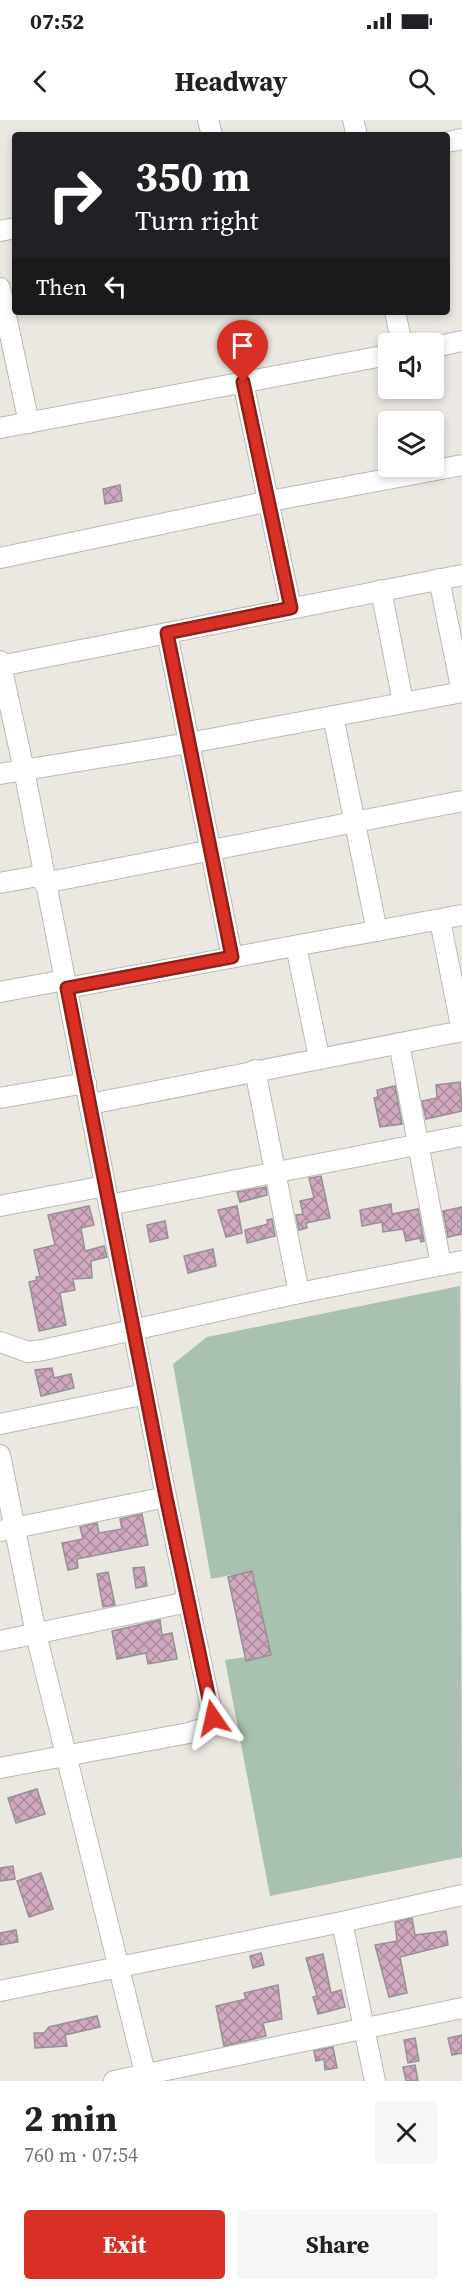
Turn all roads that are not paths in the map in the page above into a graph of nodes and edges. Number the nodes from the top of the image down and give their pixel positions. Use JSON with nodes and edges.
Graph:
{"nodes":[{"id":1,"x":0,"y":288,"type":"edge"},
{"id":2,"x":396,"y":315,"type":"edge"},
{"id":3,"x":400,"y":333,"type":"edge"},
{"id":4,"x":462,"y":341,"type":"edge"},
{"id":5,"x":444,"y":345,"type":"edge"},
{"id":6,"x":378,"y":357,"type":"edge"},
{"id":7,"x":243,"y":382,"type":"junction"},
{"id":8,"x":29,"y":423,"type":"junction"},
{"id":9,"x":0,"y":428,"type":"edge"},
{"id":10,"x":462,"y":465,"type":"edge"},
{"id":11,"x":270,"y":501,"type":"junction"},
{"id":12,"x":0,"y":558,"type":"edge"},
{"id":13,"x":462,"y":575,"type":"edge"},
{"id":14,"x":439,"y":579,"type":"junction"},
{"id":15,"x":381,"y":590,"type":"junction"},
{"id":16,"x":291,"y":608,"type":"junction"},
{"id":17,"x":167,"y":633,"type":"junction"},
{"id":18,"x":0,"y":664,"type":"edge"},
{"id":19,"x":462,"y":692,"type":"edge"},
{"id":20,"x":403,"y":702,"type":"junction"},
{"id":21,"x":333,"y":716,"type":"junction"},
{"id":22,"x":189,"y":743,"type":"junction"},
{"id":23,"x":24,"y":770,"type":"junction"},
{"id":24,"x":0,"y":774,"type":"edge"},
{"id":25,"x":462,"y":801,"type":"edge"},
{"id":26,"x":354,"y":822,"type":"junction"},
{"id":27,"x":210,"y":851,"type":"junction"},
{"id":28,"x":44,"y":879,"type":"junction"},
{"id":29,"x":0,"y":883,"type":"edge"},
{"id":30,"x":462,"y":915,"type":"edge"},
{"id":31,"x":440,"y":920,"type":"junction"},
{"id":32,"x":377,"y":931,"type":"junction"},
{"id":33,"x":296,"y":946,"type":"junction"},
{"id":34,"x":232,"y":957,"type":"junction"},
{"id":35,"x":66,"y":984,"type":"junction"},
{"id":36,"x":0,"y":992,"type":"edge"},
{"id":37,"x":462,"y":1031,"type":"edge"},
{"id":38,"x":399,"y":1043,"type":"junction"},
{"id":39,"x":319,"y":1057,"type":"junction"},
{"id":40,"x":255,"y":1070,"type":"junction"},
{"id":41,"x":86,"y":1083,"type":"junction"},
{"id":42,"x":0,"y":1098,"type":"edge"},
{"id":43,"x":90,"y":1104,"type":"junction"},
{"id":44,"x":462,"y":1136,"type":"edge"},
{"id":45,"x":417,"y":1145,"type":"junction"},
{"id":46,"x":274,"y":1173,"type":"junction"},
{"id":47,"x":107,"y":1195,"type":"junction"},
{"id":48,"x":0,"y":1206,"type":"edge"},
{"id":49,"x":462,"y":1261,"type":"edge"},
{"id":50,"x":441,"y":1265,"type":"junction"},
{"id":51,"x":299,"y":1293,"type":"junction"},
{"id":52,"x":134,"y":1332,"type":"junction"},
{"id":53,"x":0,"y":1342,"type":"edge"},
{"id":54,"x":146,"y":1394,"type":"junction"},
{"id":55,"x":0,"y":1424,"type":"edge"},
{"id":56,"x":0,"y":1455,"type":"edge"},
{"id":57,"x":166,"y":1497,"type":"junction"},
{"id":58,"x":7,"y":1530,"type":"edge"},
{"id":59,"x":188,"y":1602,"type":"junction"},
{"id":60,"x":36,"y":1634,"type":"junction"},
{"id":61,"x":0,"y":1641,"type":"edge"},
{"id":62,"x":66,"y":1756,"type":"junction"},
{"id":63,"x":0,"y":1768,"type":"edge"},
{"id":64,"x":462,"y":1895,"type":"edge"},
{"id":65,"x":342,"y":1922,"type":"junction"},
{"id":66,"x":119,"y":1968,"type":"junction"},
{"id":67,"x":0,"y":1991,"type":"edge"},
{"id":68,"x":462,"y":2008,"type":"edge"},
{"id":69,"x":364,"y":2027,"type":"junction"},
{"id":70,"x":146,"y":2078,"type":"edge"},
{"id":71,"x":114,"y":2081,"type":"edge"},
{"id":72,"x":375,"y":2081,"type":"edge"}],
"edges":[{"from":1,"to":8,"type":"street"},
{"from":2,"to":3,"type":"street"},
{"from":4,"to":5,"type":"street"},
{"from":6,"to":7,"type":"street"},
{"from":7,"to":8,"type":"street"},
{"from":7,"to":11,"type":"street"},
{"from":8,"to":9,"type":"street"},
{"from":10,"to":11,"type":"street"},
{"from":11,"to":12,"type":"street"},
{"from":11,"to":16,"type":"street"},
{"from":13,"to":14,"type":"street"},
{"from":14,"to":15,"type":"street"},
{"from":14,"to":19,"type":"street"},
{"from":15,"to":16,"type":"street"},
{"from":15,"to":20,"type":"street"},
{"from":16,"to":17,"type":"street"},
{"from":17,"to":18,"type":"street"},
{"from":17,"to":22,"type":"street"},
{"from":18,"to":23,"type":"street"},
{"from":19,"to":20,"type":"street"},
{"from":20,"to":21,"type":"street"},
{"from":21,"to":22,"type":"street"},
{"from":21,"to":26,"type":"street"},
{"from":22,"to":23,"type":"street"},
{"from":22,"to":27,"type":"street"},
{"from":23,"to":24,"type":"street"},
{"from":23,"to":28,"type":"street"},
{"from":25,"to":26,"type":"street"},
{"from":26,"to":27,"type":"street"},
{"from":26,"to":32,"type":"street"},
{"from":27,"to":28,"type":"street"},
{"from":27,"to":34,"type":"street"},
{"from":28,"to":29,"type":"street"},
{"from":28,"to":35,"type":"street"},
{"from":30,"to":31,"type":"street"},
{"from":31,"to":32,"type":"street"},
{"from":31,"to":37,"type":"street"},
{"from":32,"to":33,"type":"street"},
{"from":33,"to":34,"type":"street"},
{"from":33,"to":39,"type":"street"},
{"from":34,"to":35,"type":"street"},
{"from":35,"to":36,"type":"street"},
{"from":35,"to":41,"type":"street"},
{"from":37,"to":38,"type":"street"},
{"from":38,"to":39,"type":"street"},
{"from":38,"to":45,"type":"street"},
{"from":39,"to":40,"type":"street"},
{"from":40,"to":43,"type":"street"},
{"from":40,"to":46,"type":"street"},
{"from":41,"to":42,"type":"street"},
{"from":41,"to":43,"type":"street"},
{"from":43,"to":47,"type":"street"},
{"from":44,"to":45,"type":"street"},
{"from":45,"to":46,"type":"street"},
{"from":45,"to":50,"type":"street"},
{"from":46,"to":47,"type":"street"},
{"from":46,"to":51,"type":"street"},
{"from":47,"to":48,"type":"street"},
{"from":47,"to":52,"type":"street"},
{"from":49,"to":50,"type":"street"},
{"from":50,"to":51,"type":"street"},
{"from":51,"to":52,"type":"street"},
{"from":52,"to":53,"type":"street"},
{"from":52,"to":54,"type":"street"},
{"from":54,"to":55,"type":"street"},
{"from":54,"to":57,"type":"street"},
{"from":56,"to":58,"type":"street"},
{"from":57,"to":58,"type":"street"},
{"from":57,"to":59,"type":"street"},
{"from":58,"to":60,"type":"street"},
{"from":59,"to":60,"type":"street"},
{"from":59,"to":62,"type":"street"},
{"from":60,"to":61,"type":"street"},
{"from":60,"to":62,"type":"street"},
{"from":62,"to":63,"type":"street"},
{"from":62,"to":66,"type":"street"},
{"from":64,"to":65,"type":"street"},
{"from":65,"to":66,"type":"street"},
{"from":65,"to":69,"type":"street"},
{"from":66,"to":67,"type":"street"},
{"from":66,"to":70,"type":"street"},
{"from":68,"to":69,"type":"street"},
{"from":69,"to":70,"type":"street"},
{"from":69,"to":72,"type":"street"},
{"from":70,"to":71,"type":"street"}]}
